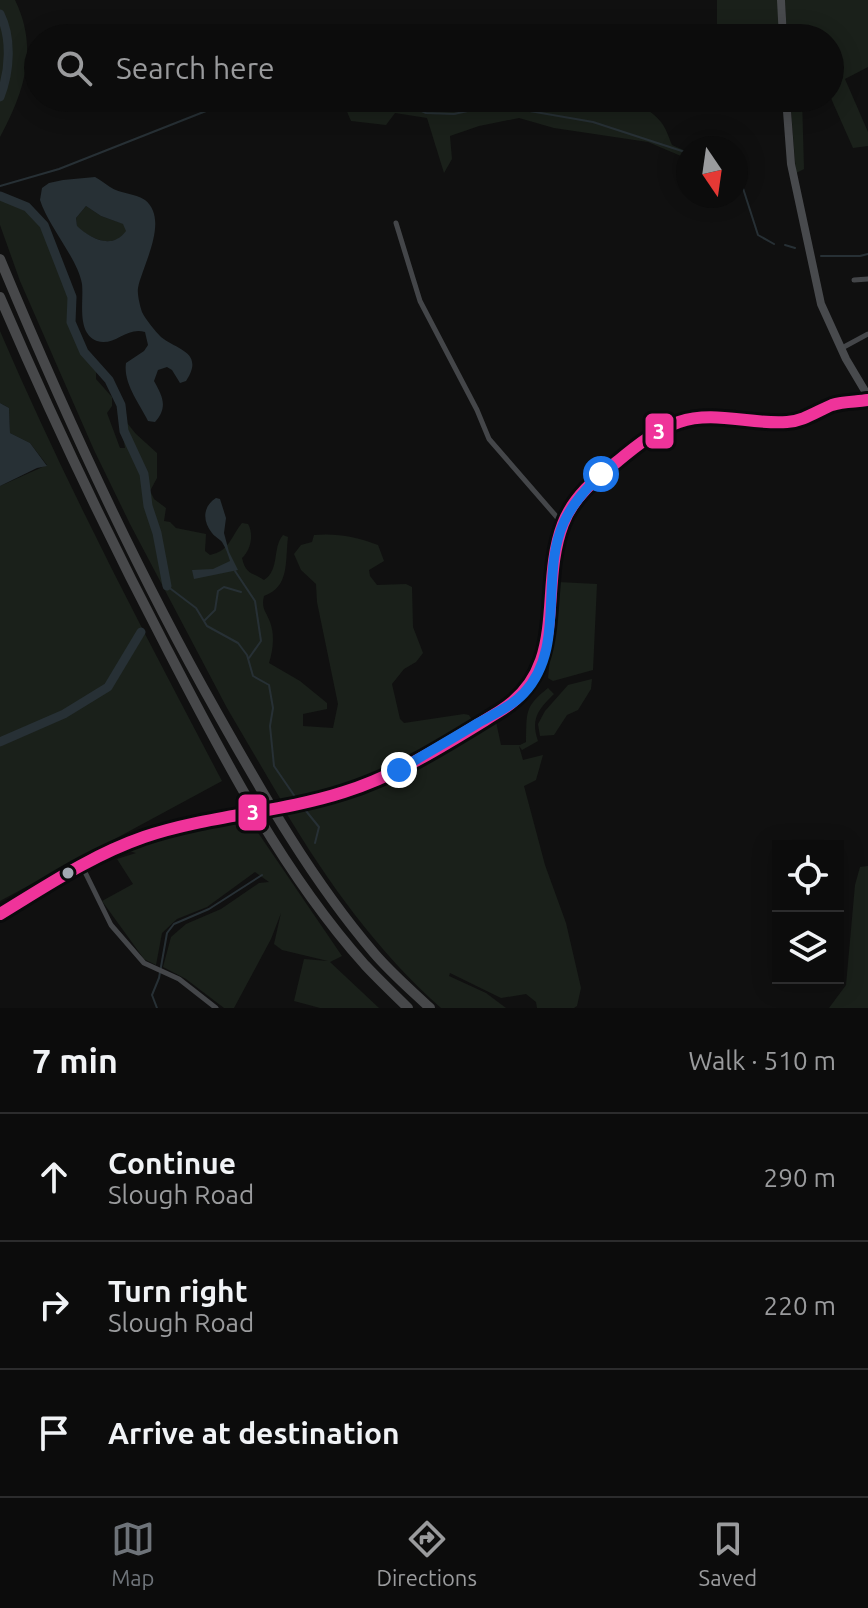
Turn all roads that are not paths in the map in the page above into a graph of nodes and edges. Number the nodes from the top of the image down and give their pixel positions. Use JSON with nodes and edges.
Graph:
{"nodes":[{"id":1,"x":781,"y":0,"type":"edge"},
{"id":2,"x":782,"y":24,"type":"edge"},
{"id":3,"x":787,"y":112,"type":"edge"},
{"id":4,"x":396,"y":223,"type":"dead end"},
{"id":5,"x":0,"y":259,"type":"edge"},
{"id":6,"x":868,"y":279,"type":"edge"},
{"id":7,"x":854,"y":280,"type":"dead end"},
{"id":8,"x":0,"y":297,"type":"edge"},
{"id":9,"x":868,"y":334,"type":"edge"},
{"id":10,"x":842,"y":348,"type":"junction"},
{"id":11,"x":868,"y":398,"type":"edge"},
{"id":12,"x":563,"y":523,"type":"junction"},
{"id":13,"x":82,"y":866,"type":"junction"},
{"id":14,"x":0,"y":914,"type":"edge"},
{"id":15,"x":216,"y":1008,"type":"edge"},
{"id":16,"x":408,"y":1008,"type":"edge"},
{"id":17,"x":430,"y":1008,"type":"edge"}],
"edges":[{"from":1,"to":2,"type":"street"},
{"from":3,"to":10,"type":"street"},
{"from":4,"to":12,"type":"street"},
{"from":5,"to":17,"type":"highway"},
{"from":6,"to":7,"type":"street"},
{"from":8,"to":16,"type":"highway"},
{"from":9,"to":10,"type":"street"},
{"from":10,"to":11,"type":"street"},
{"from":11,"to":12,"type":"main road"},
{"from":12,"to":13,"type":"main road","bridge":true},
{"from":13,"to":14,"type":"main road"},
{"from":13,"to":15,"type":"street"}]}
